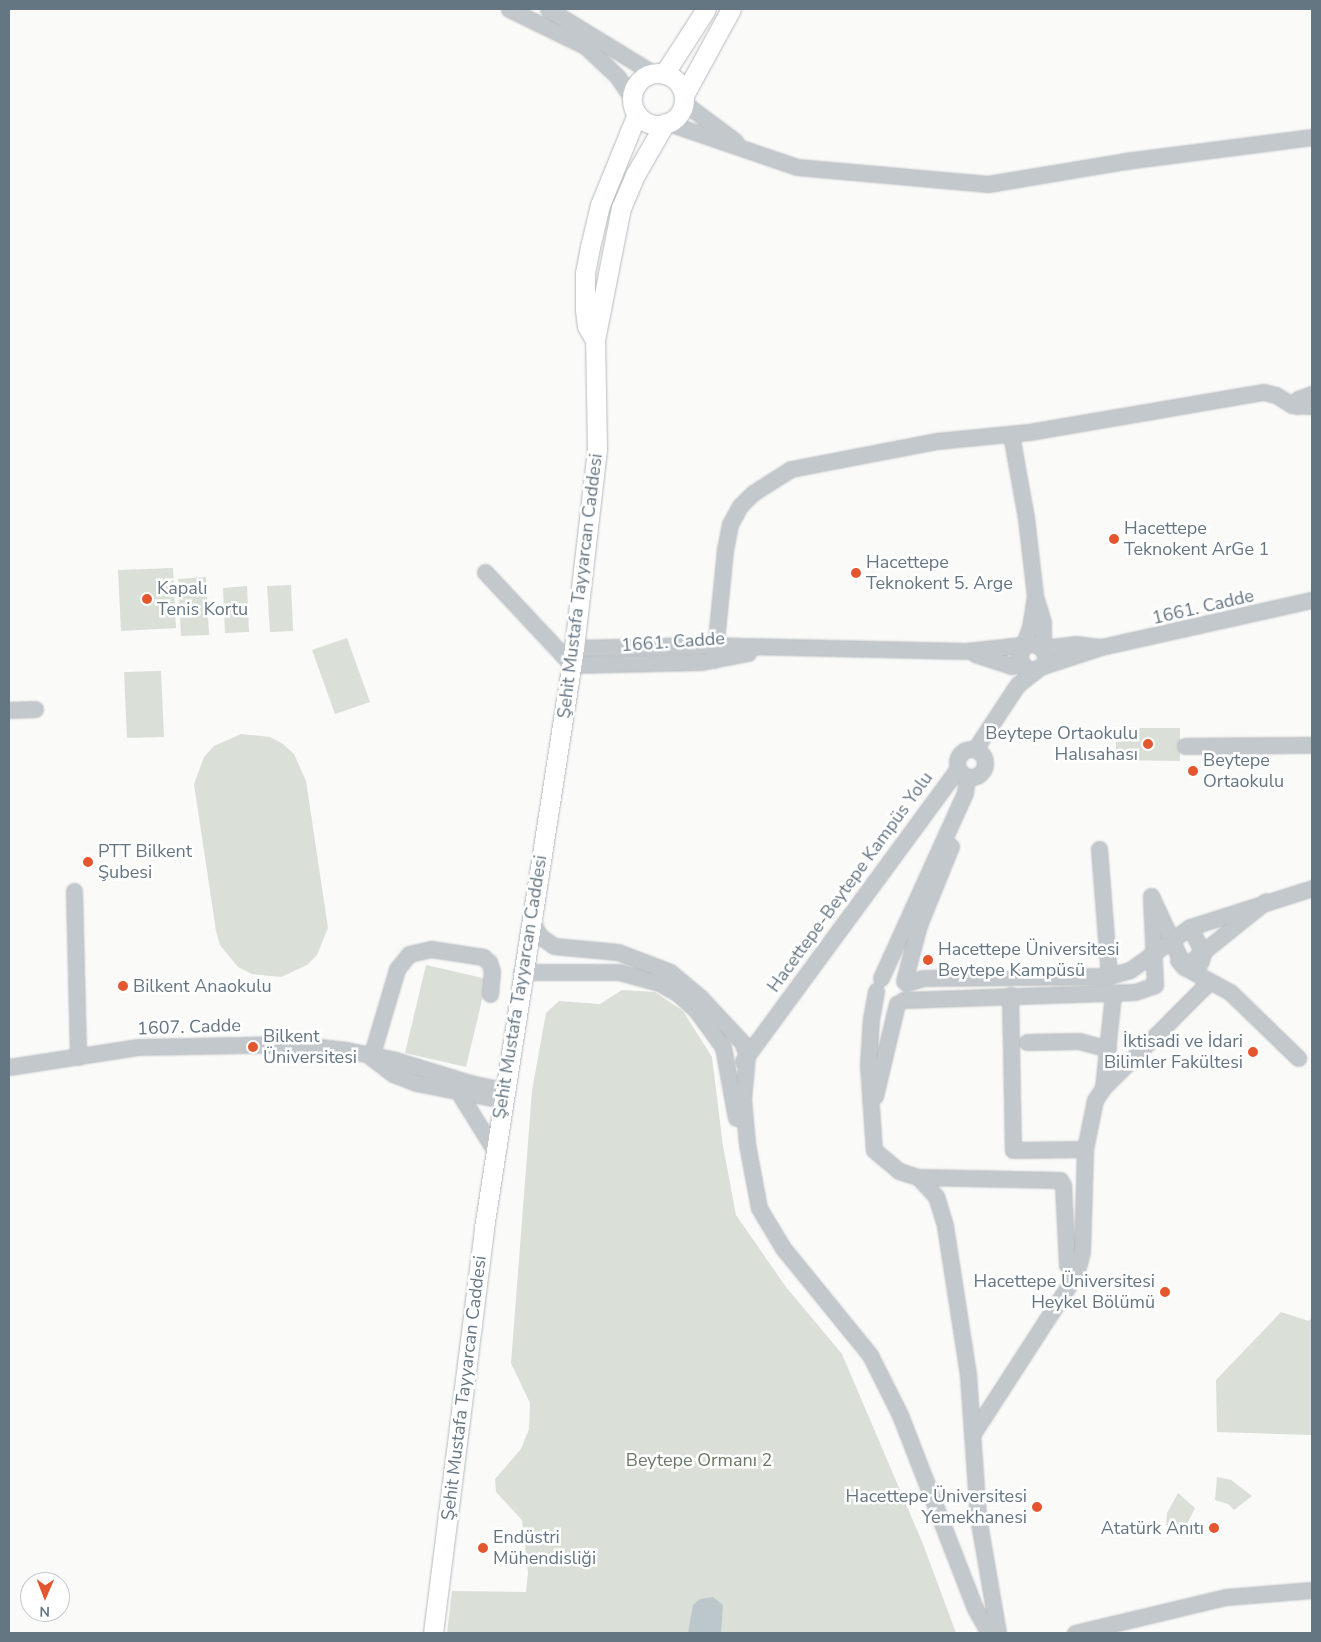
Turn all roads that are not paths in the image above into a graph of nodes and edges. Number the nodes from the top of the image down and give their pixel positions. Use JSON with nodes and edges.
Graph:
{"nodes":[{"id":1,"x":548,"y":9,"type":"edge"},
{"id":2,"x":706,"y":9,"type":"edge"},
{"id":3,"x":731,"y":9,"type":"edge"},
{"id":4,"x":516,"y":10,"type":"edge"},
{"id":5,"x":659,"y":74,"type":"junction"},
{"id":6,"x":684,"y":99,"type":"junction"},
{"id":7,"x":635,"y":106,"type":"junction"},
{"id":8,"x":667,"y":123,"type":"junction"},
{"id":9,"x":1312,"y":137,"type":"edge"},
{"id":10,"x":753,"y":154,"type":"junction"},
{"id":11,"x":595,"y":340,"type":"junction"},
{"id":12,"x":1312,"y":394,"type":"edge"},
{"id":13,"x":1305,"y":406,"type":"edge"},
{"id":14,"x":1011,"y":434,"type":"junction"},
{"id":15,"x":485,"y":572,"type":"dead end"},
{"id":16,"x":1035,"y":596,"type":"junction"},
{"id":17,"x":1312,"y":600,"type":"edge"},
{"id":18,"x":1024,"y":647,"type":"junction"},
{"id":19,"x":1101,"y":647,"type":"junction"},
{"id":20,"x":1043,"y":648,"type":"junction"},
{"id":21,"x":966,"y":651,"type":"junction"},
{"id":22,"x":714,"y":653,"type":"junction"},
{"id":23,"x":573,"y":656,"type":"junction"},
{"id":24,"x":1021,"y":664,"type":"junction"},
{"id":25,"x":1042,"y":667,"type":"junction"},
{"id":26,"x":36,"y":709,"type":"dead end"},
{"id":27,"x":9,"y":710,"type":"edge"},
{"id":28,"x":997,"y":712,"type":"junction"},
{"id":29,"x":1312,"y":745,"type":"edge"},
{"id":30,"x":1185,"y":746,"type":"dead end"},
{"id":31,"x":975,"y":749,"type":"junction"},
{"id":32,"x":966,"y":774,"type":"junction"},
{"id":33,"x":1099,"y":849,"type":"dead end"},
{"id":34,"x":1312,"y":888,"type":"edge"},
{"id":35,"x":74,"y":891,"type":"dead end"},
{"id":36,"x":1266,"y":901,"type":"junction"},
{"id":37,"x":530,"y":919,"type":"junction"},
{"id":38,"x":1190,"y":927,"type":"junction"},
{"id":39,"x":554,"y":946,"type":"junction"},
{"id":40,"x":1166,"y":946,"type":"junction"},
{"id":41,"x":1203,"y":954,"type":"junction"},
{"id":42,"x":523,"y":964,"type":"junction"},
{"id":43,"x":1190,"y":970,"type":"junction"},
{"id":44,"x":1109,"y":976,"type":"junction"},
{"id":45,"x":905,"y":982,"type":"junction"},
{"id":46,"x":1209,"y":982,"type":"junction"},
{"id":47,"x":878,"y":985,"type":"junction"},
{"id":48,"x":490,"y":994,"type":"dead end"},
{"id":49,"x":1113,"y":994,"type":"junction"},
{"id":50,"x":1010,"y":995,"type":"junction"},
{"id":51,"x":900,"y":1002,"type":"junction"},
{"id":52,"x":773,"y":1018,"type":"junction"},
{"id":53,"x":742,"y":1042,"type":"junction"},
{"id":54,"x":1026,"y":1042,"type":"dead end"},
{"id":55,"x":1108,"y":1048,"type":"junction"},
{"id":56,"x":78,"y":1057,"type":"junction"},
{"id":57,"x":371,"y":1057,"type":"junction"},
{"id":58,"x":727,"y":1058,"type":"junction"},
{"id":59,"x":1298,"y":1058,"type":"dead end"},
{"id":60,"x":748,"y":1059,"type":"junction"},
{"id":61,"x":9,"y":1067,"type":"edge"},
{"id":62,"x":1103,"y":1088,"type":"junction"},
{"id":63,"x":459,"y":1092,"type":"junction"},
{"id":64,"x":504,"y":1095,"type":"junction"},
{"id":65,"x":873,"y":1102,"type":"junction"},
{"id":66,"x":1085,"y":1149,"type":"junction"},
{"id":67,"x":495,"y":1150,"type":"junction"},
{"id":68,"x":918,"y":1177,"type":"junction"},
{"id":69,"x":1076,"y":1274,"type":"junction"},
{"id":70,"x":972,"y":1435,"type":"junction"},
{"id":71,"x":1312,"y":1590,"type":"edge"},
{"id":72,"x":434,"y":1633,"type":"edge"},
{"id":73,"x":976,"y":1633,"type":"edge"},
{"id":74,"x":989,"y":1633,"type":"edge"},
{"id":75,"x":998,"y":1633,"type":"edge"},
{"id":76,"x":1075,"y":1633,"type":"edge"}],
"edges":[{"from":1,"to":5,"type":"street"},
{"from":2,"to":5,"type":"main road"},
{"from":3,"to":6,"type":"main road"},
{"from":4,"to":7,"type":"street"},
{"from":5,"to":6,"type":"main road"},
{"from":5,"to":7,"type":"main road"},
{"from":6,"to":8,"type":"main road"},
{"from":6,"to":10,"type":"street"},
{"from":7,"to":8,"type":"main road"},
{"from":7,"to":11,"type":"main road","name":"Şehit Mustafa Tayyarcan Caddesi"},
{"from":8,"to":10,"type":"street"},
{"from":8,"to":11,"type":"main road","name":"Şehit Mustafa Tayyarcan Caddesi"},
{"from":9,"to":10,"type":"street"},
{"from":11,"to":23,"type":"main road","name":"Şehit Mustafa Tayyarcan Caddesi"},
{"from":12,"to":13,"type":"street"},
{"from":13,"to":14,"type":"street"},
{"from":14,"to":16,"type":"street"},
{"from":14,"to":22,"type":"street"},
{"from":15,"to":23,"type":"street"},
{"from":16,"to":18,"type":"street"},
{"from":16,"to":20,"type":"street"},
{"from":17,"to":19,"type":"street","name":"1661. Cadde"},
{"from":18,"to":20,"type":"street","name":"1661. Cadde"},
{"from":18,"to":21,"type":"street","name":"1661. Cadde"},
{"from":18,"to":24,"type":"street"},
{"from":19,"to":20,"type":"street","name":"1661. Cadde"},
{"from":19,"to":25,"type":"street","name":"1661. Cadde"},
{"from":20,"to":25,"type":"street"},
{"from":21,"to":22,"type":"street","name":"1661. Cadde"},
{"from":21,"to":24,"type":"street","name":"1661. Cadde"},
{"from":22,"to":23,"type":"street","name":"1661. Cadde"},
{"from":23,"to":37,"type":"main road","name":"Şehit Mustafa Tayyarcan Caddesi"},
{"from":24,"to":25,"type":"street","name":"1661. Cadde"},
{"from":24,"to":28,"type":"street"},
{"from":25,"to":28,"type":"street"},
{"from":26,"to":27,"type":"street"},
{"from":28,"to":31,"type":"street"},
{"from":29,"to":30,"type":"street"},
{"from":31,"to":32,"type":"street","name":"Hacettepe-Beytepe Kampüs Yolu"},
{"from":31,"to":32,"type":"street","name":"Hacettepe-Beytepe Kampüs Yolu"},
{"from":32,"to":45,"type":"street"},
{"from":32,"to":47,"type":"street"},
{"from":32,"to":52,"type":"street","name":"Hacettepe-Beytepe Kampüs Yolu"},
{"from":33,"to":44,"type":"street"},
{"from":34,"to":36,"type":"street"},
{"from":35,"to":56,"type":"street"},
{"from":36,"to":38,"type":"street"},
{"from":36,"to":41,"type":"street"},
{"from":37,"to":39,"type":"street"},
{"from":37,"to":42,"type":"main road","name":"Şehit Mustafa Tayyarcan Caddesi"},
{"from":38,"to":40,"type":"street"},
{"from":38,"to":41,"type":"street"},
{"from":39,"to":42,"type":"street"},
{"from":39,"to":53,"type":"street"},
{"from":40,"to":43,"type":"street"},
{"from":40,"to":44,"type":"street"},
{"from":41,"to":43,"type":"street"},
{"from":42,"to":58,"type":"street"},
{"from":42,"to":64,"type":"main road","name":"Şehit Mustafa Tayyarcan Caddesi"},
{"from":43,"to":46,"type":"street"},
{"from":43,"to":49,"type":"street"},
{"from":44,"to":45,"type":"street"},
{"from":45,"to":47,"type":"street"},
{"from":45,"to":51,"type":"street"},
{"from":46,"to":59,"type":"street"},
{"from":46,"to":62,"type":"street"},
{"from":47,"to":51,"type":"street"},
{"from":47,"to":65,"type":"street"},
{"from":48,"to":57,"type":"street"},
{"from":49,"to":50,"type":"street"},
{"from":49,"to":55,"type":"street"},
{"from":50,"to":51,"type":"street"},
{"from":50,"to":66,"type":"street"},
{"from":51,"to":65,"type":"street"},
{"from":52,"to":53,"type":"street"},
{"from":52,"to":60,"type":"street"},
{"from":53,"to":58,"type":"street"},
{"from":53,"to":60,"type":"street"},
{"from":54,"to":55,"type":"street"},
{"from":55,"to":62,"type":"street"},
{"from":56,"to":57,"type":"street","name":"1607. Cadde"},
{"from":56,"to":61,"type":"street","name":"1607. Cadde"},
{"from":57,"to":63,"type":"street","name":"1607. Cadde"},
{"from":57,"to":64,"type":"street","name":"1607. Cadde"},
{"from":58,"to":60,"type":"street"},
{"from":58,"to":73,"type":"street"},
{"from":60,"to":74,"type":"street"},
{"from":62,"to":66,"type":"street"},
{"from":63,"to":64,"type":"street","name":"1607. Cadde"},
{"from":63,"to":67,"type":"street"},
{"from":64,"to":67,"type":"main road","name":"Şehit Mustafa Tayyarcan Caddesi"},
{"from":65,"to":68,"type":"street"},
{"from":66,"to":69,"type":"street"},
{"from":67,"to":72,"type":"main road","name":"Şehit Mustafa Tayyarcan Caddesi"},
{"from":68,"to":69,"type":"street"},
{"from":68,"to":70,"type":"street"},
{"from":69,"to":70,"type":"street"},
{"from":70,"to":75,"type":"street"},
{"from":71,"to":76,"type":"street"}]}
